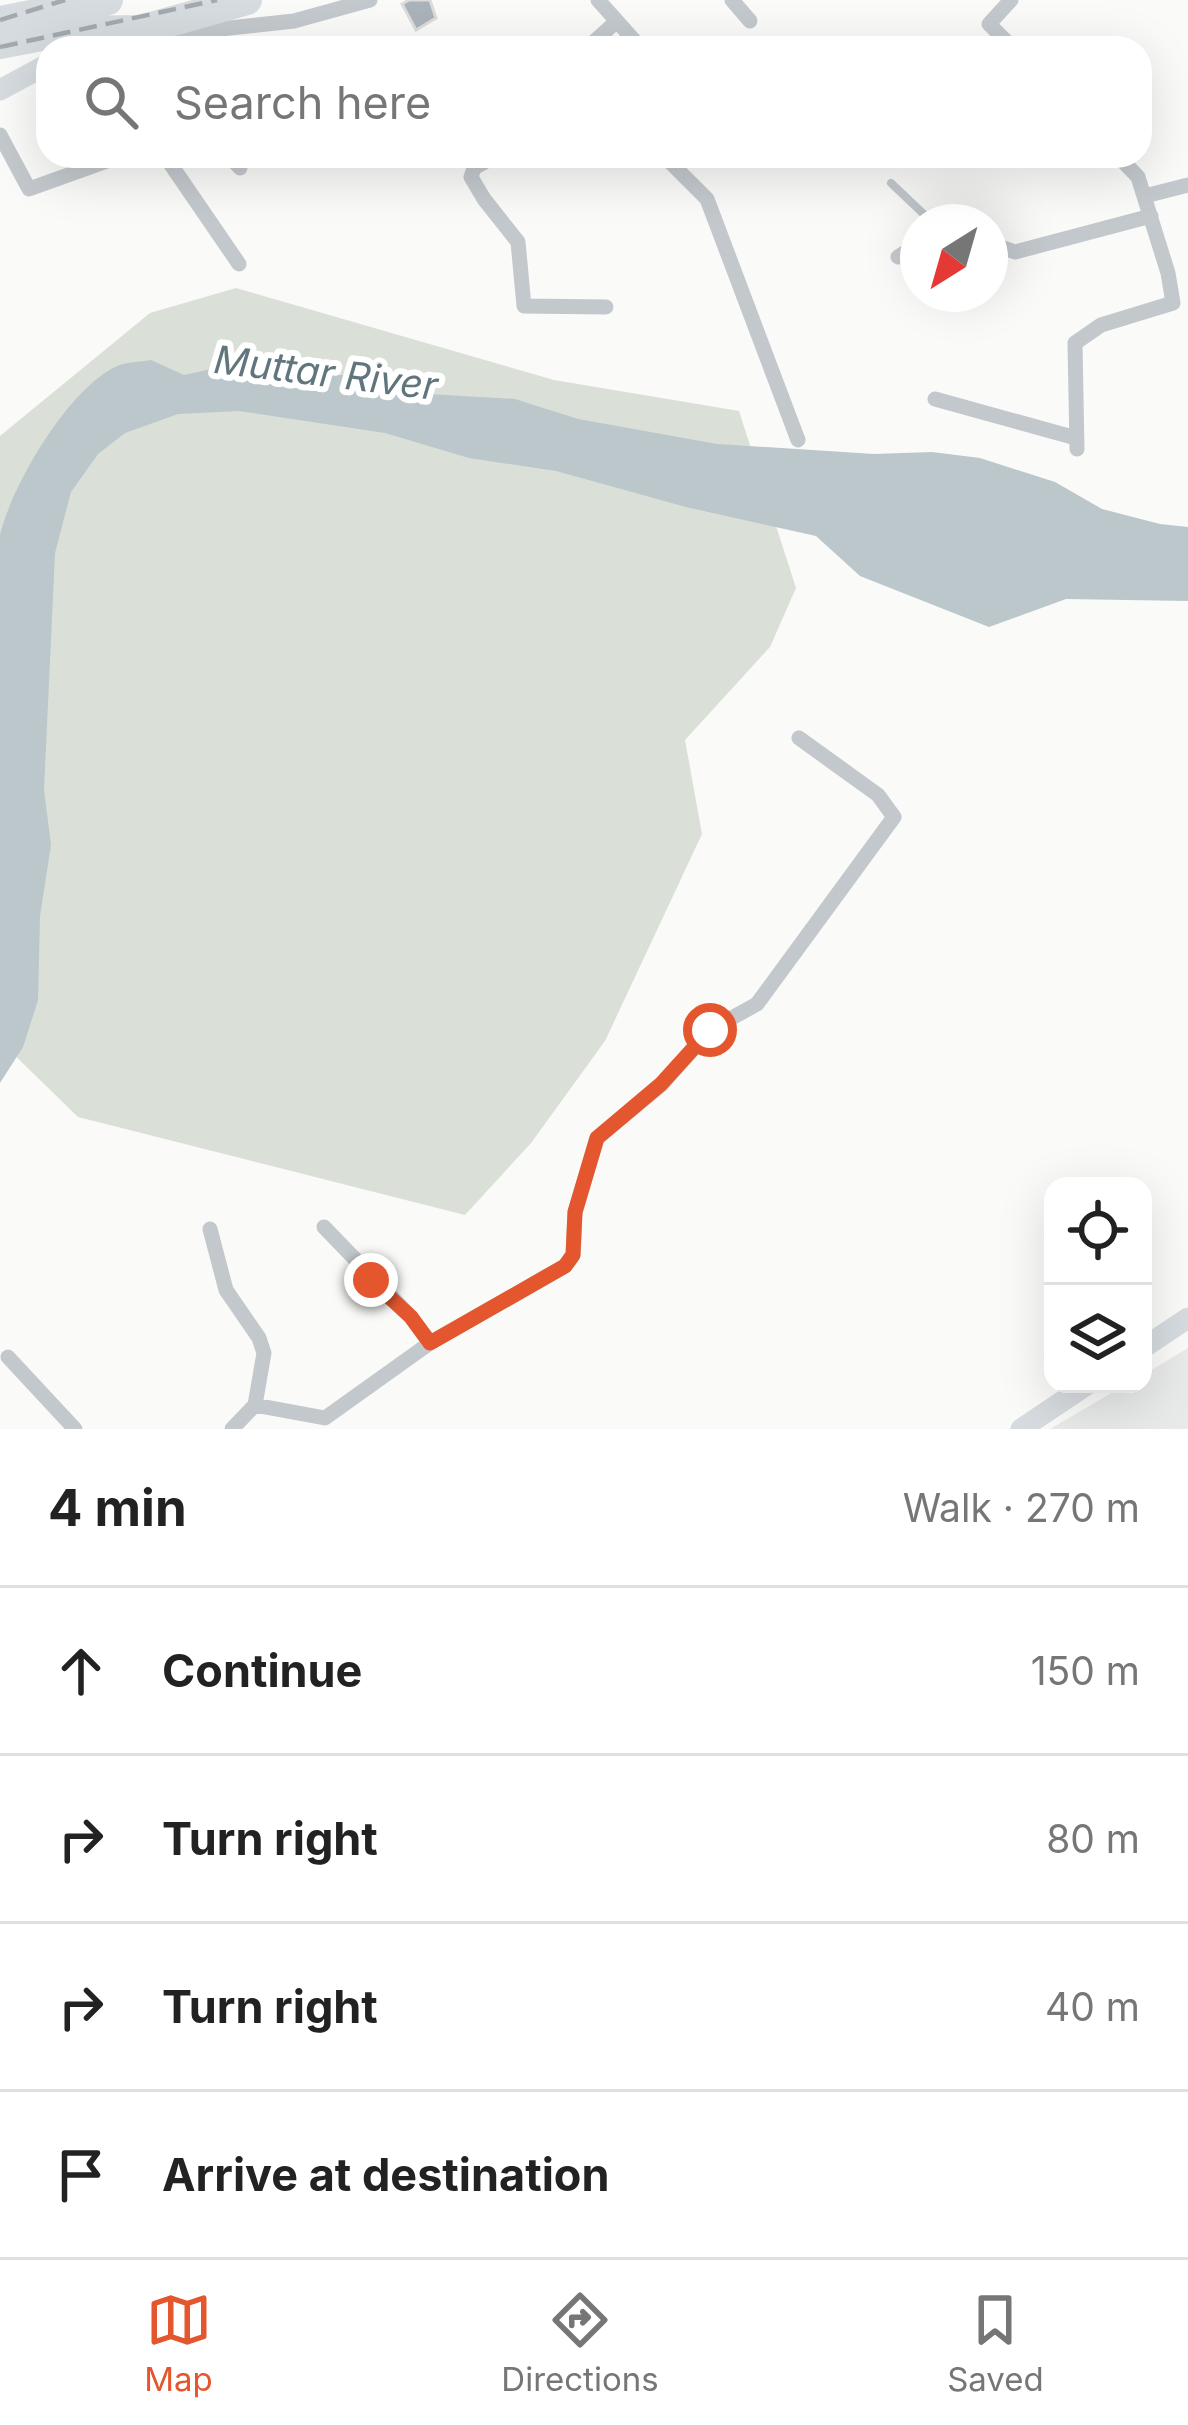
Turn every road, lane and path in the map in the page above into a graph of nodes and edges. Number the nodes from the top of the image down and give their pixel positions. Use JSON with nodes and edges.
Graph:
{"nodes":[{"id":1,"x":108,"y":0,"type":"edge"},
{"id":2,"x":247,"y":0,"type":"edge"},
{"id":3,"x":370,"y":0,"type":"edge"},
{"id":4,"x":598,"y":0,"type":"edge"},
{"id":5,"x":732,"y":0,"type":"edge"},
{"id":6,"x":1010,"y":0,"type":"edge"},
{"id":7,"x":0,"y":21,"type":"edge"},
{"id":8,"x":617,"y":21,"type":"junction"},
{"id":9,"x":750,"y":21,"type":"dead end"},
{"id":10,"x":108,"y":36,"type":"edge"},
{"id":11,"x":197,"y":36,"type":"edge"},
{"id":12,"x":600,"y":36,"type":"edge"},
{"id":13,"x":630,"y":36,"type":"edge"},
{"id":14,"x":1000,"y":36,"type":"edge"},
{"id":15,"x":36,"y":43,"type":"edge"},
{"id":16,"x":0,"y":44,"type":"edge"},
{"id":17,"x":36,"y":71,"type":"edge"},
{"id":18,"x":7,"y":87,"type":"edge"},
{"id":19,"x":0,"y":135,"type":"edge"},
{"id":20,"x":88,"y":168,"type":"edge"},
{"id":21,"x":173,"y":168,"type":"edge"},
{"id":22,"x":474,"y":168,"type":"edge"},
{"id":23,"x":676,"y":168,"type":"edge"},
{"id":24,"x":1129,"y":168,"type":"edge"},
{"id":25,"x":891,"y":183,"type":"dead end"},
{"id":26,"x":1188,"y":185,"type":"edge"},
{"id":27,"x":1145,"y":196,"type":"junction"},
{"id":28,"x":913,"y":204,"type":"edge"},
{"id":29,"x":1151,"y":216,"type":"junction"},
{"id":30,"x":1008,"y":249,"type":"edge"},
{"id":31,"x":239,"y":264,"type":"dead end"},
{"id":32,"x":606,"y":307,"type":"dead end"},
{"id":33,"x":935,"y":399,"type":"dead end"},
{"id":34,"x":798,"y":440,"type":"dead end"},
{"id":35,"x":799,"y":738,"type":"dead end"},
{"id":36,"x":324,"y":1227,"type":"dead end"},
{"id":37,"x":210,"y":1229,"type":"dead end"},
{"id":38,"x":1188,"y":1318,"type":"edge"},
{"id":39,"x":1152,"y":1342,"type":"edge"},
{"id":40,"x":430,"y":1343,"type":"junction"},
{"id":41,"x":8,"y":1357,"type":"dead end"},
{"id":42,"x":1075,"y":1393,"type":"edge"},
{"id":43,"x":255,"y":1405,"type":"junction"},
{"id":44,"x":74,"y":1429,"type":"edge"},
{"id":45,"x":232,"y":1429,"type":"edge"},
{"id":46,"x":1021,"y":1429,"type":"edge"}],
"edges":[{"from":1,"to":7,"type":"highway"},
{"from":2,"to":10,"type":"highway"},
{"from":3,"to":11,"type":"street"},
{"from":4,"to":8,"type":"street"},
{"from":5,"to":9,"type":"street"},
{"from":6,"to":14,"type":"street"},
{"from":8,"to":12,"type":"street"},
{"from":8,"to":13,"type":"street"},
{"from":15,"to":16,"type":"highway"},
{"from":17,"to":18,"type":"main road"},
{"from":19,"to":20,"type":"street"},
{"from":21,"to":31,"type":"street"},
{"from":22,"to":32,"type":"street"},
{"from":23,"to":34,"type":"street"},
{"from":24,"to":27,"type":"street"},
{"from":25,"to":28,"type":"lane"},
{"from":26,"to":27,"type":"street"},
{"from":27,"to":29,"type":"street"},
{"from":29,"to":30,"type":"street"},
{"from":29,"to":33,"type":"street"},
{"from":35,"to":40,"type":"street"},
{"from":36,"to":40,"type":"street"},
{"from":37,"to":43,"type":"street"},
{"from":38,"to":39,"type":"main road"},
{"from":40,"to":43,"type":"street"},
{"from":41,"to":44,"type":"street"},
{"from":42,"to":46,"type":"main road"},
{"from":43,"to":45,"type":"street"}]}
